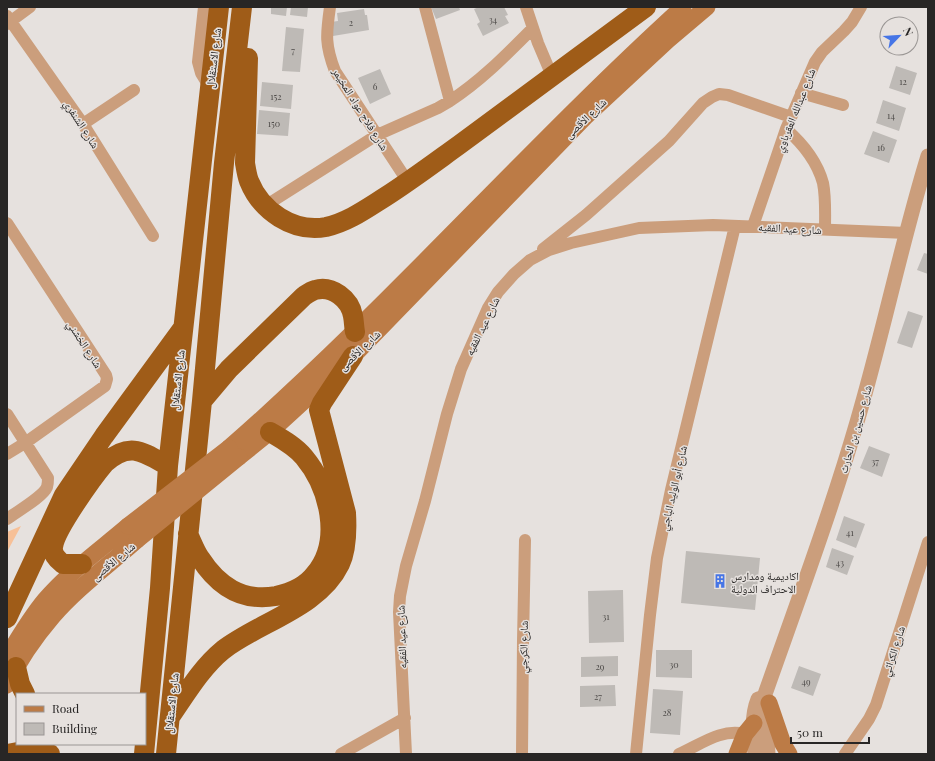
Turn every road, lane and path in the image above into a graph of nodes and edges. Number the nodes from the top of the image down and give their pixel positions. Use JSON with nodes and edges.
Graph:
{"nodes":[{"id":1,"x":30,"y":7,"type":"edge"},
{"id":2,"x":204,"y":7,"type":"edge"},
{"id":3,"x":219,"y":7,"type":"edge"},
{"id":4,"x":242,"y":7,"type":"edge"},
{"id":5,"x":247,"y":7,"type":"edge"},
{"id":6,"x":330,"y":7,"type":"edge"},
{"id":7,"x":425,"y":7,"type":"edge"},
{"id":8,"x":526,"y":7,"type":"edge"},
{"id":9,"x":646,"y":7,"type":"edge"},
{"id":10,"x":682,"y":7,"type":"edge"},
{"id":11,"x":707,"y":7,"type":"edge"},
{"id":12,"x":861,"y":7,"type":"edge"},
{"id":13,"x":8,"y":20,"type":"edge"},
{"id":14,"x":533,"y":28,"type":"junction"},
{"id":15,"x":552,"y":76,"type":"junction"},
{"id":16,"x":210,"y":86,"type":"junction"},
{"id":17,"x":134,"y":90,"type":"dead end"},
{"id":18,"x":801,"y":93,"type":"junction"},
{"id":19,"x":450,"y":101,"type":"junction"},
{"id":20,"x":843,"y":105,"type":"dead end"},
{"id":21,"x":790,"y":117,"type":"junction"},
{"id":22,"x":83,"y":124,"type":"junction"},
{"id":23,"x":786,"y":129,"type":"junction"},
{"id":24,"x":377,"y":135,"type":"junction"},
{"id":25,"x":928,"y":156,"type":"edge"},
{"id":26,"x":408,"y":182,"type":"junction"},
{"id":27,"x":265,"y":206,"type":"junction"},
{"id":28,"x":7,"y":223,"type":"edge"},
{"id":29,"x":734,"y":226,"type":"junction"},
{"id":30,"x":753,"y":226,"type":"junction"},
{"id":31,"x":825,"y":230,"type":"junction"},
{"id":32,"x":907,"y":233,"type":"junction"},
{"id":33,"x":153,"y":236,"type":"dead end"},
{"id":34,"x":530,"y":260,"type":"junction"},
{"id":35,"x":183,"y":328,"type":"junction"},
{"id":36,"x":355,"y":332,"type":"junction"},
{"id":37,"x":353,"y":356,"type":"junction"},
{"id":38,"x":202,"y":401,"type":"junction"},
{"id":39,"x":7,"y":414,"type":"edge"},
{"id":40,"x":270,"y":432,"type":"junction"},
{"id":41,"x":26,"y":443,"type":"junction"},
{"id":42,"x":234,"y":453,"type":"junction"},
{"id":43,"x":7,"y":454,"type":"edge"},
{"id":44,"x":168,"y":466,"type":"junction"},
{"id":45,"x":7,"y":519,"type":"edge"},
{"id":46,"x":133,"y":533,"type":"junction"},
{"id":47,"x":188,"y":534,"type":"junction"},
{"id":48,"x":526,"y":540,"type":"dead end"},
{"id":49,"x":928,"y":542,"type":"edge"},
{"id":50,"x":82,"y":564,"type":"junction"},
{"id":51,"x":7,"y":618,"type":"edge"},
{"id":52,"x":12,"y":662,"type":"edge"},
{"id":53,"x":7,"y":685,"type":"edge"},
{"id":54,"x":24,"y":693,"type":"edge"},
{"id":55,"x":767,"y":700,"type":"junction"},
{"id":56,"x":147,"y":705,"type":"edge"},
{"id":57,"x":405,"y":718,"type":"junction"},
{"id":58,"x":169,"y":719,"type":"junction"},
{"id":59,"x":146,"y":721,"type":"edge"},
{"id":60,"x":750,"y":729,"type":"junction"},
{"id":61,"x":8,"y":754,"type":"edge"},
{"id":62,"x":50,"y":754,"type":"edge"},
{"id":63,"x":166,"y":754,"type":"edge"},
{"id":64,"x":341,"y":754,"type":"edge"},
{"id":65,"x":406,"y":754,"type":"edge"},
{"id":66,"x":522,"y":754,"type":"edge"},
{"id":67,"x":636,"y":754,"type":"edge"},
{"id":68,"x":679,"y":754,"type":"edge"},
{"id":69,"x":738,"y":754,"type":"edge"},
{"id":70,"x":755,"y":754,"type":"edge"},
{"id":71,"x":768,"y":754,"type":"edge"},
{"id":72,"x":789,"y":754,"type":"edge"},
{"id":73,"x":845,"y":754,"type":"edge"}],
"edges":[{"from":1,"to":13,"type":"street"},
{"from":2,"to":16,"type":"street"},
{"from":3,"to":16,"type":"highway","name":"شارع الاستقلال"},
{"from":4,"to":38,"type":"highway","name":"شارع الاستقلال"},
{"from":5,"to":27,"type":"highway"},
{"from":6,"to":24,"type":"street","name":"شارع فلاح عواد المخيمر"},
{"from":7,"to":19,"type":"street"},
{"from":8,"to":14,"type":"street"},
{"from":9,"to":15,"type":"highway"},
{"from":10,"to":36,"type":"main road","name":"شارع الأقصى"},
{"from":11,"to":37,"type":"main road","name":"شارع الأقصى"},
{"from":12,"to":18,"type":"street","name":"شارع عبدالله العقرباوي"},
{"from":13,"to":22,"type":"street","name":"شارع الشنفري"},
{"from":14,"to":15,"type":"street"},
{"from":14,"to":19,"type":"street"},
{"from":15,"to":26,"type":"highway"},
{"from":16,"to":35,"type":"highway","name":"شارع الاستقلال"},
{"from":17,"to":22,"type":"street"},
{"from":18,"to":20,"type":"street"},
{"from":18,"to":21,"type":"street","name":"شارع عبدالله العقرباوي"},
{"from":19,"to":24,"type":"street"},
{"from":21,"to":23,"type":"street","name":"شارع عبدالله العقرباوي"},
{"from":21,"to":34,"type":"street"},
{"from":22,"to":33,"type":"street","name":"شارع الشنفري"},
{"from":23,"to":30,"type":"street","name":"شارع عبدالله العقرباوي"},
{"from":23,"to":31,"type":"street"},
{"from":24,"to":26,"type":"street","name":"شارع فلاح عواد المخيمر"},
{"from":24,"to":27,"type":"street"},
{"from":25,"to":32,"type":"street","name":"شارع حسين بن الحارث"},
{"from":26,"to":27,"type":"highway"},
{"from":28,"to":41,"type":"street","name":"شارع الخشني"},
{"from":29,"to":30,"type":"street","name":"شارع عيد الفقيه"},
{"from":29,"to":34,"type":"street","name":"شارع عيد الفقيه"},
{"from":29,"to":67,"type":"street","name":"شارع أبو الوليد الباجي"},
{"from":30,"to":31,"type":"street","name":"شارع عيد الفقيه"},
{"from":31,"to":32,"type":"street","name":"شارع عيد الفقيه"},
{"from":32,"to":55,"type":"street","name":"شارع حسين بن الحارث"},
{"from":34,"to":57,"type":"street","name":"شارع عيد الفقيه"},
{"from":35,"to":44,"type":"highway","name":"شارع الاستقلال"},
{"from":35,"to":51,"type":"highway"},
{"from":36,"to":38,"type":"highway"},
{"from":36,"to":42,"type":"main road","name":"شارع الأقصى"},
{"from":37,"to":40,"type":"main road","name":"شارع الأقصى"},
{"from":37,"to":58,"type":"highway"},
{"from":38,"to":47,"type":"highway","name":"شارع الاستقلال"},
{"from":39,"to":41,"type":"street"},
{"from":40,"to":42,"type":"main road","name":"شارع الأقصى"},
{"from":40,"to":47,"type":"highway"},
{"from":41,"to":43,"type":"street","name":"شارع الخشني"},
{"from":41,"to":45,"type":"street"},
{"from":42,"to":46,"type":"main road","name":"شارع الأقصى","bridge":true},
{"from":44,"to":50,"type":"highway"},
{"from":44,"to":56,"type":"highway","name":"شارع الاستقلال"},
{"from":46,"to":50,"type":"main road","name":"شارع الأقصى"},
{"from":46,"to":52,"type":"main road","name":"شارع الأقصى"},
{"from":47,"to":58,"type":"highway","name":"شارع الاستقلال"},
{"from":48,"to":66,"type":"street","name":"شارع الكرجي"},
{"from":49,"to":73,"type":"street","name":"شارع الكراثي"},
{"from":50,"to":52,"type":"main road","name":"شارع الأقصى"},
{"from":52,"to":53,"type":"main road","name":"شارع الأقصى"},
{"from":52,"to":54,"type":"highway"},
{"from":55,"to":60,"type":"street","name":"شارع حسين بن الحارث"},
{"from":55,"to":71,"type":"street","name":"شارع حسين بن الحارث"},
{"from":55,"to":72,"type":"main road"},
{"from":56,"to":59,"type":"highway","name":"شارع الاستقلال"},
{"from":57,"to":64,"type":"street"},
{"from":57,"to":65,"type":"street","name":"شارع عيد الفقيه"},
{"from":58,"to":63,"type":"highway","name":"شارع الاستقلال"},
{"from":60,"to":68,"type":"street"},
{"from":60,"to":69,"type":"main road"},
{"from":60,"to":70,"type":"street","name":"شارع حسين بن الحارث"},
{"from":61,"to":62,"type":"highway"}]}
